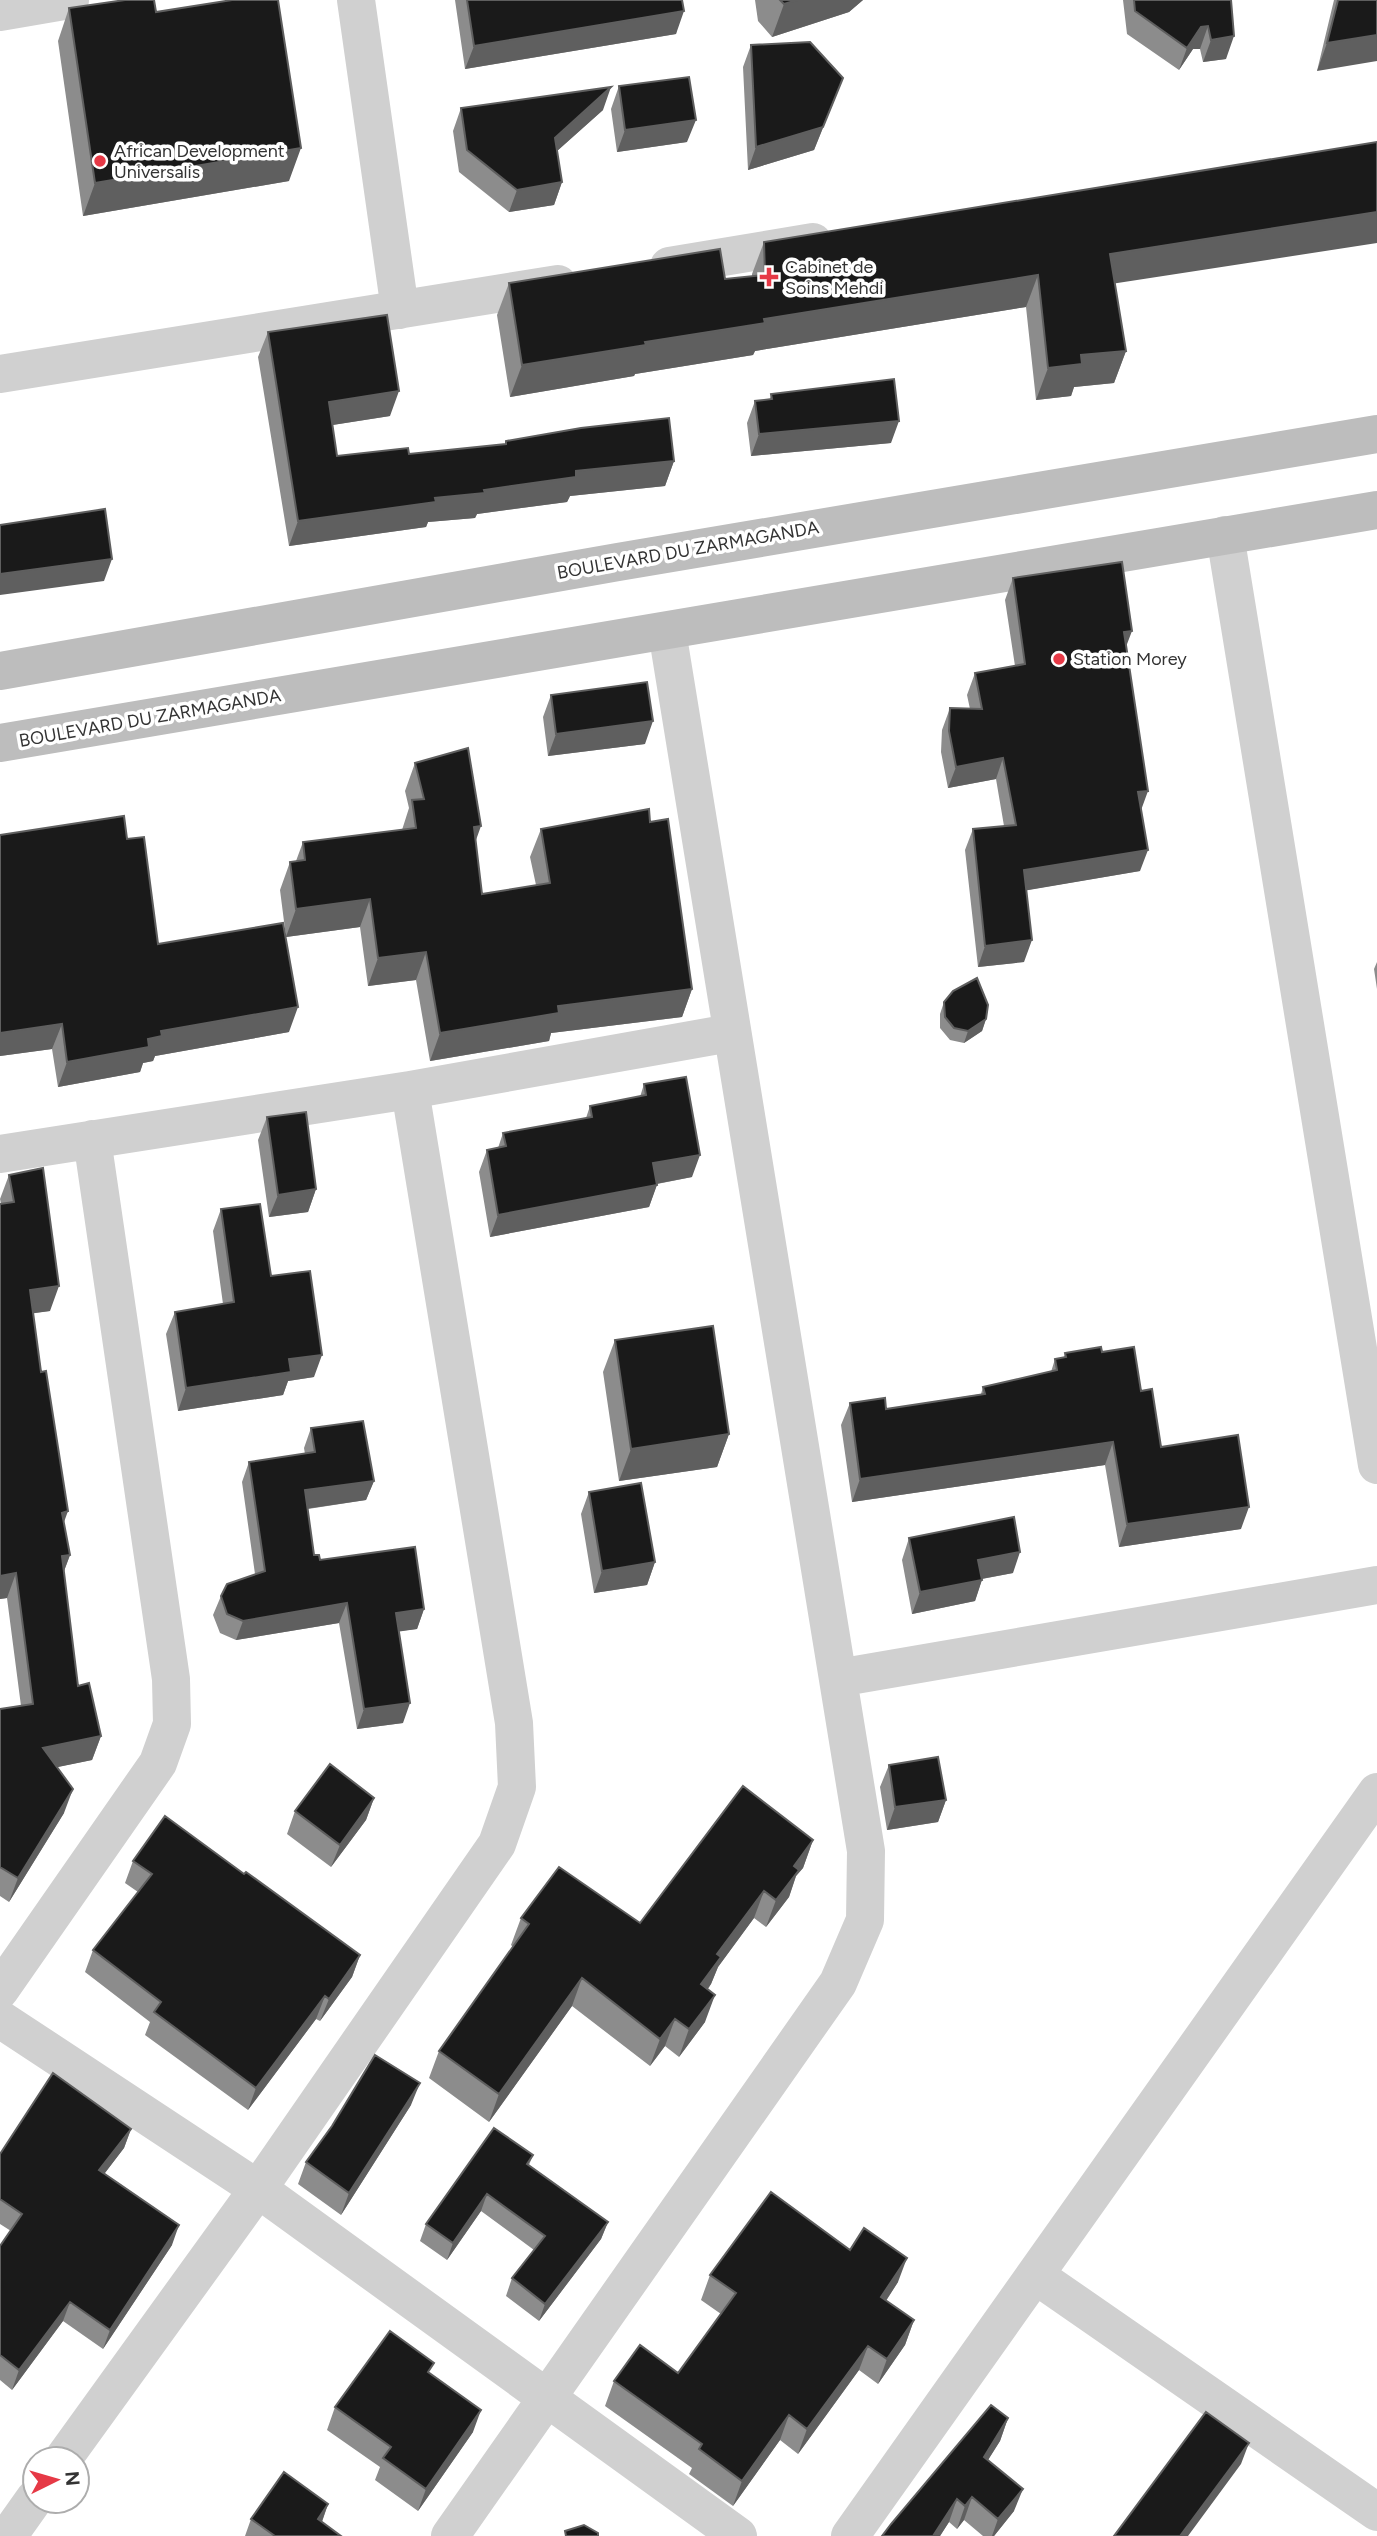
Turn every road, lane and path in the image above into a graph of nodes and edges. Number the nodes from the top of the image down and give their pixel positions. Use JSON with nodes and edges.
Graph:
{"nodes":[{"id":1,"x":71,"y":0,"type":"edge"},
{"id":2,"x":356,"y":0,"type":"edge"},
{"id":3,"x":0,"y":12,"type":"edge"},
{"id":4,"x":854,"y":236,"type":"edge"},
{"id":5,"x":634,"y":272,"type":"edge"},
{"id":6,"x":593,"y":279,"type":"edge"},
{"id":7,"x":400,"y":310,"type":"junction"},
{"id":8,"x":0,"y":374,"type":"edge"},
{"id":9,"x":1377,"y":434,"type":"edge"},
{"id":10,"x":1377,"y":510,"type":"edge"},
{"id":11,"x":1225,"y":535,"type":"junction"},
{"id":12,"x":667,"y":631,"type":"junction"},
{"id":13,"x":0,"y":671,"type":"edge"},
{"id":14,"x":0,"y":743,"type":"edge"},
{"id":15,"x":730,"y":1034,"type":"junction"},
{"id":16,"x":410,"y":1090,"type":"junction"},
{"id":17,"x":92,"y":1139,"type":"junction"},
{"id":18,"x":0,"y":1154,"type":"edge"},
{"id":19,"x":1377,"y":1465,"type":"edge"},
{"id":20,"x":1377,"y":1585,"type":"edge"},
{"id":21,"x":838,"y":1678,"type":"junction"},
{"id":22,"x":1377,"y":1792,"type":"edge"},
{"id":23,"x":0,"y":1990,"type":"edge"},
{"id":24,"x":0,"y":2019,"type":"edge"},
{"id":25,"x":258,"y":2189,"type":"junction"},
{"id":26,"x":1035,"y":2275,"type":"junction"},
{"id":27,"x":547,"y":2399,"type":"junction"},
{"id":28,"x":73,"y":2445,"type":"edge"},
{"id":29,"x":1377,"y":2512,"type":"edge"},
{"id":30,"x":23,"y":2515,"type":"edge"},
{"id":31,"x":8,"y":2536,"type":"edge"},
{"id":32,"x":450,"y":2536,"type":"edge"},
{"id":33,"x":738,"y":2536,"type":"edge"},
{"id":34,"x":850,"y":2536,"type":"edge"}],
"edges":[{"from":1,"to":3,"type":"street"},
{"from":2,"to":7,"type":"street"},
{"from":4,"to":5,"type":"street"},
{"from":6,"to":7,"type":"street"},
{"from":7,"to":8,"type":"street"},
{"from":9,"to":13,"type":"main road","name":"BOULEVARD DU ZARMAGANDA"},
{"from":10,"to":11,"type":"main road","name":"BOULEVARD DU ZARMAGANDA"},
{"from":11,"to":12,"type":"main road","name":"BOULEVARD DU ZARMAGANDA"},
{"from":11,"to":19,"type":"street"},
{"from":12,"to":14,"type":"main road","name":"BOULEVARD DU ZARMAGANDA"},
{"from":12,"to":15,"type":"street"},
{"from":15,"to":16,"type":"street"},
{"from":15,"to":21,"type":"street"},
{"from":16,"to":17,"type":"street"},
{"from":16,"to":25,"type":"street"},
{"from":17,"to":18,"type":"street"},
{"from":17,"to":23,"type":"street"},
{"from":20,"to":21,"type":"street"},
{"from":21,"to":27,"type":"street"},
{"from":22,"to":26,"type":"street"},
{"from":24,"to":25,"type":"street"},
{"from":25,"to":27,"type":"street"},
{"from":25,"to":28,"type":"street"},
{"from":26,"to":29,"type":"street"},
{"from":26,"to":34,"type":"street"},
{"from":27,"to":32,"type":"street"},
{"from":27,"to":33,"type":"street"},
{"from":30,"to":31,"type":"street"}]}
